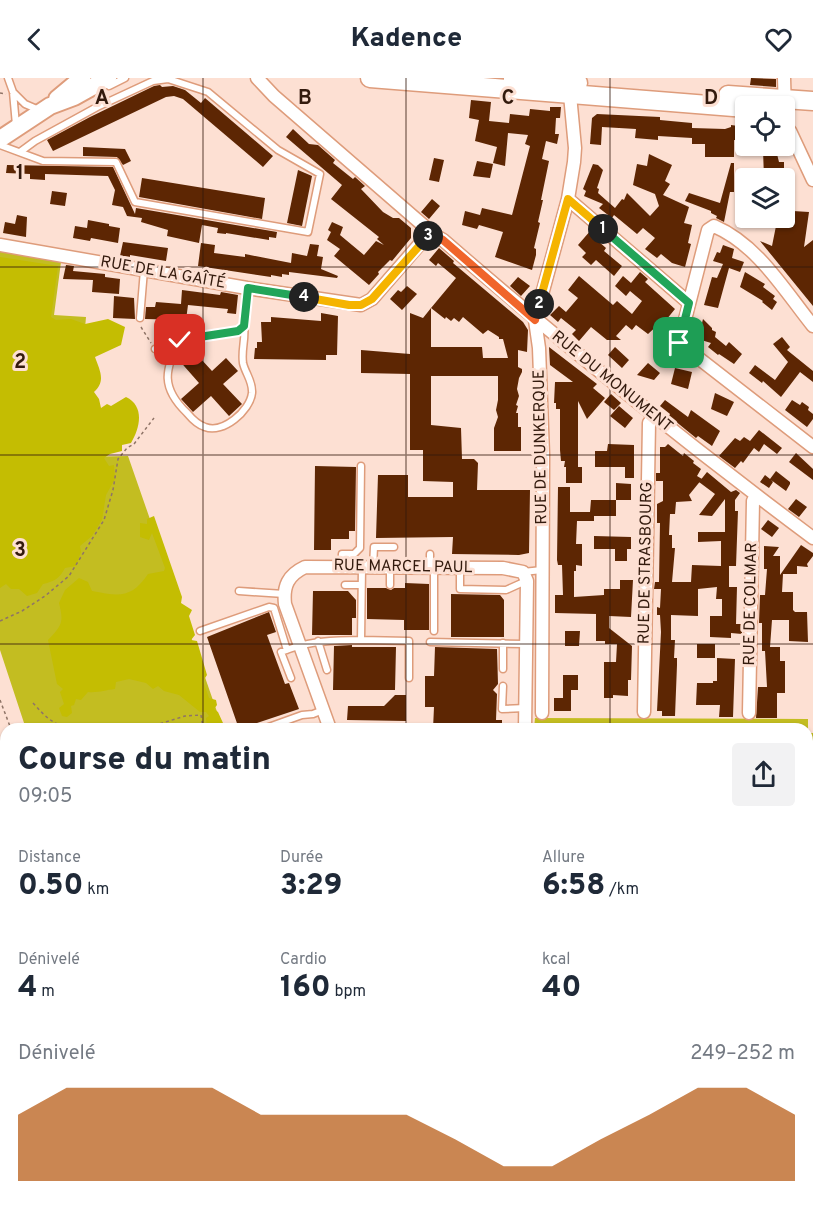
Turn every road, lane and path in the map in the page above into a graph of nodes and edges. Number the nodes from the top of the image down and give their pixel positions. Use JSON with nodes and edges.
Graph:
{"nodes":[{"id":1,"x":9,"y":78,"type":"edge"},
{"id":2,"x":82,"y":78,"type":"edge"},
{"id":3,"x":108,"y":78,"type":"edge"},
{"id":4,"x":125,"y":78,"type":"edge"},
{"id":5,"x":370,"y":78,"type":"edge"},
{"id":6,"x":482,"y":78,"type":"edge"},
{"id":7,"x":784,"y":78,"type":"edge"},
{"id":8,"x":260,"y":80,"type":"edge"},
{"id":9,"x":563,"y":85,"type":"edge"},
{"id":10,"x":13,"y":92,"type":"junction"},
{"id":11,"x":785,"y":96,"type":"edge"},
{"id":12,"x":74,"y":97,"type":"junction"},
{"id":13,"x":735,"y":101,"type":"edge"},
{"id":14,"x":813,"y":101,"type":"edge"},
{"id":15,"x":795,"y":105,"type":"edge"},
{"id":16,"x":735,"y":107,"type":"edge"},
{"id":17,"x":46,"y":109,"type":"junction"},
{"id":18,"x":795,"y":109,"type":"edge"},
{"id":19,"x":813,"y":113,"type":"edge"},
{"id":20,"x":16,"y":129,"type":"junction"},
{"id":21,"x":0,"y":139,"type":"edge"},
{"id":22,"x":795,"y":141,"type":"edge"},
{"id":23,"x":0,"y":145,"type":"edge"},
{"id":24,"x":20,"y":152,"type":"junction"},
{"id":25,"x":813,"y":180,"type":"edge"},
{"id":26,"x":568,"y":199,"type":"junction"},
{"id":27,"x":429,"y":236,"type":"junction"},
{"id":28,"x":0,"y":245,"type":"edge"},
{"id":29,"x":144,"y":269,"type":"junction"},
{"id":30,"x":248,"y":288,"type":"junction"},
{"id":31,"x":689,"y":303,"type":"junction"},
{"id":32,"x":140,"y":318,"type":"joint"},
{"id":33,"x":535,"y":320,"type":"junction"},
{"id":34,"x":244,"y":326,"type":"junction"},
{"id":35,"x":813,"y":326,"type":"edge"},
{"id":36,"x":180,"y":340,"type":"junction"},
{"id":37,"x":155,"y":349,"type":"joint"},
{"id":38,"x":655,"y":416,"type":"junction"},
{"id":39,"x":154,"y":418,"type":"dead end"},
{"id":40,"x":813,"y":447,"type":"edge"},
{"id":41,"x":361,"y":466,"type":"dead end"},
{"id":42,"x":756,"y":495,"type":"junction"},
{"id":43,"x":813,"y":538,"type":"edge"},
{"id":44,"x":394,"y":547,"type":"dead end"},
{"id":45,"x":430,"y":554,"type":"dead end"},
{"id":46,"x":341,"y":567,"type":"junction"},
{"id":47,"x":368,"y":567,"type":"junction"},
{"id":48,"x":390,"y":567,"type":"junction"},
{"id":49,"x":432,"y":568,"type":"junction"},
{"id":50,"x":460,"y":568,"type":"junction"},
{"id":51,"x":542,"y":570,"type":"junction"},
{"id":52,"x":525,"y":576,"type":"junction"},
{"id":53,"x":345,"y":585,"type":"dead end"},
{"id":54,"x":361,"y":585,"type":"junction"},
{"id":55,"x":390,"y":585,"type":"dead end"},
{"id":56,"x":239,"y":591,"type":"dead end"},
{"id":57,"x":284,"y":594,"type":"junction"},
{"id":58,"x":0,"y":621,"type":"edge"},
{"id":59,"x":200,"y":631,"type":"dead end"},
{"id":60,"x":434,"y":631,"type":"dead end"},
{"id":61,"x":361,"y":640,"type":"junction"},
{"id":62,"x":318,"y":641,"type":"junction"},
{"id":63,"x":429,"y":642,"type":"dead end"},
{"id":64,"x":503,"y":643,"type":"junction"},
{"id":65,"x":525,"y":644,"type":"junction"},
{"id":66,"x":300,"y":645,"type":"junction"},
{"id":67,"x":287,"y":650,"type":"junction"},
{"id":68,"x":503,"y":669,"type":"dead end"},
{"id":69,"x":327,"y":670,"type":"dead end"},
{"id":70,"x":291,"y":678,"type":"dead end"},
{"id":71,"x":409,"y":678,"type":"dead end"},
{"id":72,"x":503,"y":686,"type":"dead end"},
{"id":73,"x":0,"y":700,"type":"edge"},
{"id":74,"x":33,"y":703,"type":"dead end"},
{"id":75,"x":525,"y":708,"type":"junction"},
{"id":76,"x":323,"y":710,"type":"junction"},
{"id":77,"x":644,"y":712,"type":"dead end"},
{"id":78,"x":542,"y":713,"type":"dead end"},
{"id":79,"x":749,"y":713,"type":"dead end"},
{"id":80,"x":9,"y":723,"type":"edge"},
{"id":81,"x":55,"y":723,"type":"edge"},
{"id":82,"x":163,"y":723,"type":"edge"},
{"id":83,"x":202,"y":723,"type":"edge"},
{"id":84,"x":280,"y":723,"type":"edge"},
{"id":85,"x":328,"y":723,"type":"edge"},
{"id":86,"x":525,"y":723,"type":"edge"}],
"edges":[{"from":1,"to":10,"type":"lane"},
{"from":2,"to":17,"type":"main road"},
{"from":3,"to":12,"type":"main road"},
{"from":4,"to":12,"type":"lane"},
{"from":5,"to":9,"type":"main road"},
{"from":6,"to":9,"type":"main road"},
{"from":7,"to":11,"type":"street"},
{"from":8,"to":27,"type":"street","name":"RUE DU MONUMENT"},
{"from":9,"to":13,"type":"main road"},
{"from":9,"to":16,"type":"main road"},
{"from":9,"to":26,"type":"street","name":"RUE DE DUNKERQUE"},
{"from":10,"to":17,"type":"lane"},
{"from":10,"to":20,"type":"lane"},
{"from":12,"to":17,"type":"main road"},
{"from":14,"to":15,"type":"main road"},
{"from":17,"to":20,"type":"main road"},
{"from":18,"to":19,"type":"main road"},
{"from":20,"to":21,"type":"main road"},
{"from":22,"to":25,"type":"street"},
{"from":23,"to":24,"type":"lane"},
{"from":24,"to":24,"type":"lane"},
{"from":26,"to":31,"type":"street"},
{"from":26,"to":33,"type":"street","name":"RUE DE DUNKERQUE"},
{"from":27,"to":30,"type":"street","name":"RUE DE LA GAÎTÉ"},
{"from":27,"to":33,"type":"street","name":"RUE DU MONUMENT"},
{"from":28,"to":29,"type":"street","name":"RUE DE LA GAÎTÉ"},
{"from":29,"to":30,"type":"street","name":"RUE DE LA GAÎTÉ"},
{"from":29,"to":32,"type":"lane"},
{"from":30,"to":34,"type":"lane"},
{"from":31,"to":35,"type":"street"},
{"from":31,"to":40,"type":"street"},
{"from":32,"to":37,"type":"path"},
{"from":33,"to":38,"type":"street","name":"RUE DU MONUMENT"},
{"from":33,"to":51,"type":"street","name":"RUE DE DUNKERQUE"},
{"from":34,"to":36,"type":"lane"},
{"from":34,"to":36,"type":"lane"},
{"from":36,"to":37,"type":"lane"},
{"from":38,"to":42,"type":"street","name":"RUE DU MONUMENT"},
{"from":38,"to":77,"type":"street","name":"RUE DE STRASBOURG"},
{"from":39,"to":58,"type":"path"},
{"from":41,"to":46,"type":"lane"},
{"from":42,"to":43,"type":"street","name":"RUE DU MONUMENT"},
{"from":42,"to":79,"type":"street","name":"RUE DE COLMAR"},
{"from":44,"to":47,"type":"lane"},
{"from":45,"to":49,"type":"lane"},
{"from":46,"to":47,"type":"street","name":"RUE MARCEL PAUL"},
{"from":46,"to":57,"type":"street","name":"RUE MARCEL PAUL"},
{"from":47,"to":48,"type":"street","name":"RUE MARCEL PAUL"},
{"from":47,"to":54,"type":"lane"},
{"from":48,"to":49,"type":"street","name":"RUE MARCEL PAUL"},
{"from":48,"to":55,"type":"lane"},
{"from":49,"to":50,"type":"street","name":"RUE MARCEL PAUL"},
{"from":49,"to":60,"type":"lane"},
{"from":50,"to":52,"type":"street","name":"RUE MARCEL PAUL"},
{"from":50,"to":52,"type":"lane"},
{"from":51,"to":52,"type":"lane"},
{"from":51,"to":78,"type":"street","name":"RUE DE DUNKERQUE"},
{"from":52,"to":65,"type":"street"},
{"from":53,"to":54,"type":"lane"},
{"from":54,"to":61,"type":"lane"},
{"from":56,"to":57,"type":"lane"},
{"from":57,"to":66,"type":"street"},
{"from":59,"to":67,"type":"lane"},
{"from":61,"to":62,"type":"lane"},
{"from":61,"to":71,"type":"lane"},
{"from":62,"to":66,"type":"lane"},
{"from":62,"to":69,"type":"lane"},
{"from":63,"to":64,"type":"lane"},
{"from":64,"to":65,"type":"lane"},
{"from":64,"to":68,"type":"lane"},
{"from":65,"to":75,"type":"street"},
{"from":66,"to":67,"type":"lane"},
{"from":66,"to":76,"type":"street"},
{"from":67,"to":70,"type":"lane"},
{"from":72,"to":75,"type":"lane"},
{"from":73,"to":80,"type":"path"},
{"from":74,"to":81,"type":"path"},
{"from":75,"to":86,"type":"street"},
{"from":76,"to":84,"type":"lane"},
{"from":76,"to":85,"type":"street"},
{"from":82,"to":83,"type":"path"}]}
